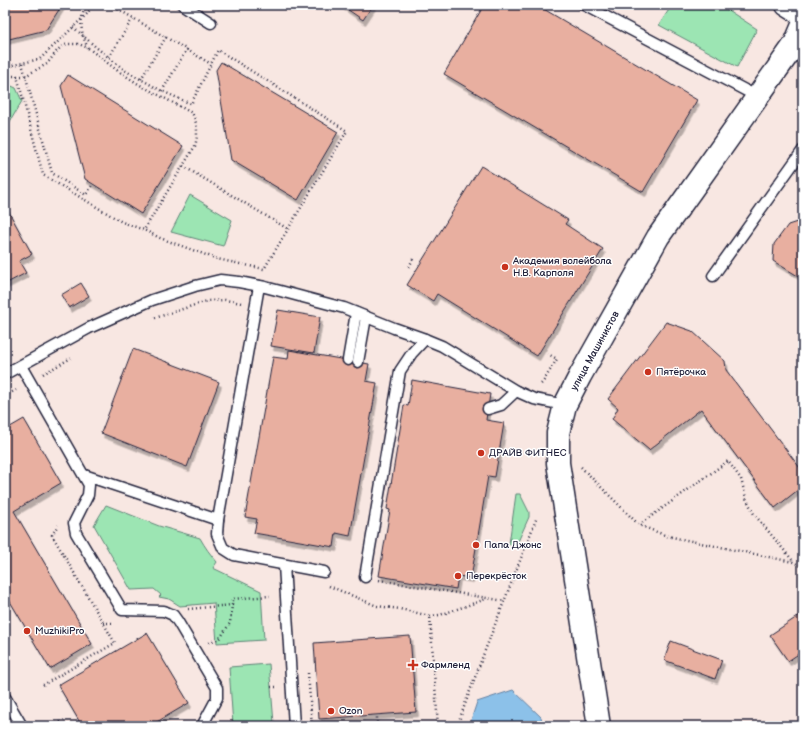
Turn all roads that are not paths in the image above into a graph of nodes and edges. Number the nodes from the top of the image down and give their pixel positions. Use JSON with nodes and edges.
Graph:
{"nodes":[{"id":1,"x":183,"y":5,"type":"edge"},
{"id":2,"x":584,"y":5,"type":"edge"},
{"id":3,"x":787,"y":5,"type":"edge"},
{"id":4,"x":803,"y":14,"type":"edge"},
{"id":5,"x":211,"y":23,"type":"dead end"},
{"id":6,"x":803,"y":25,"type":"edge"},
{"id":7,"x":758,"y":97,"type":"junction"},
{"id":8,"x":803,"y":150,"type":"edge"},
{"id":9,"x":713,"y":276,"type":"dead end"},
{"id":10,"x":259,"y":286,"type":"junction"},
{"id":11,"x":356,"y":313,"type":"junction"},
{"id":12,"x":366,"y":317,"type":"junction"},
{"id":13,"x":426,"y":339,"type":"junction"},
{"id":14,"x":348,"y":360,"type":"dead end"},
{"id":15,"x":358,"y":362,"type":"dead end"},
{"id":16,"x":21,"y":366,"type":"junction"},
{"id":17,"x":5,"y":374,"type":"edge"},
{"id":18,"x":516,"y":391,"type":"junction"},
{"id":19,"x":565,"y":405,"type":"junction"},
{"id":20,"x":488,"y":409,"type":"dead end"},
{"id":21,"x":84,"y":475,"type":"junction"},
{"id":22,"x":218,"y":520,"type":"junction"},
{"id":23,"x":284,"y":565,"type":"junction"},
{"id":24,"x":324,"y":572,"type":"dead end"},
{"id":25,"x":365,"y":577,"type":"road end"},
{"id":26,"x":5,"y":696,"type":"edge"},
{"id":27,"x":22,"y":726,"type":"edge"},
{"id":28,"x":202,"y":726,"type":"edge"},
{"id":29,"x":294,"y":726,"type":"edge"},
{"id":30,"x":599,"y":726,"type":"edge"}],
"edges":[{"from":1,"to":5,"type":"lane"},
{"from":2,"to":7,"type":"lane"},
{"from":3,"to":4,"type":"street"},
{"from":6,"to":7,"type":"street","name":"улица Машинистов"},
{"from":7,"to":19,"type":"street","name":"улица Машинистов"},
{"from":8,"to":9,"type":"lane"},
{"from":10,"to":11,"type":"lane"},
{"from":10,"to":16,"type":"lane"},
{"from":10,"to":22,"type":"lane"},
{"from":11,"to":12,"type":"lane"},
{"from":11,"to":14,"type":"lane"},
{"from":12,"to":13,"type":"lane"},
{"from":12,"to":15,"type":"lane"},
{"from":13,"to":18,"type":"lane"},
{"from":13,"to":25,"type":"lane"},
{"from":16,"to":17,"type":"lane"},
{"from":16,"to":21,"type":"lane"},
{"from":18,"to":19,"type":"lane"},
{"from":18,"to":20,"type":"lane"},
{"from":19,"to":30,"type":"street","name":"улица Машинистов"},
{"from":21,"to":22,"type":"lane"},
{"from":21,"to":28,"type":"lane"},
{"from":22,"to":23,"type":"lane"},
{"from":23,"to":24,"type":"lane"},
{"from":23,"to":29,"type":"lane"},
{"from":26,"to":27,"type":"lane"}]}
